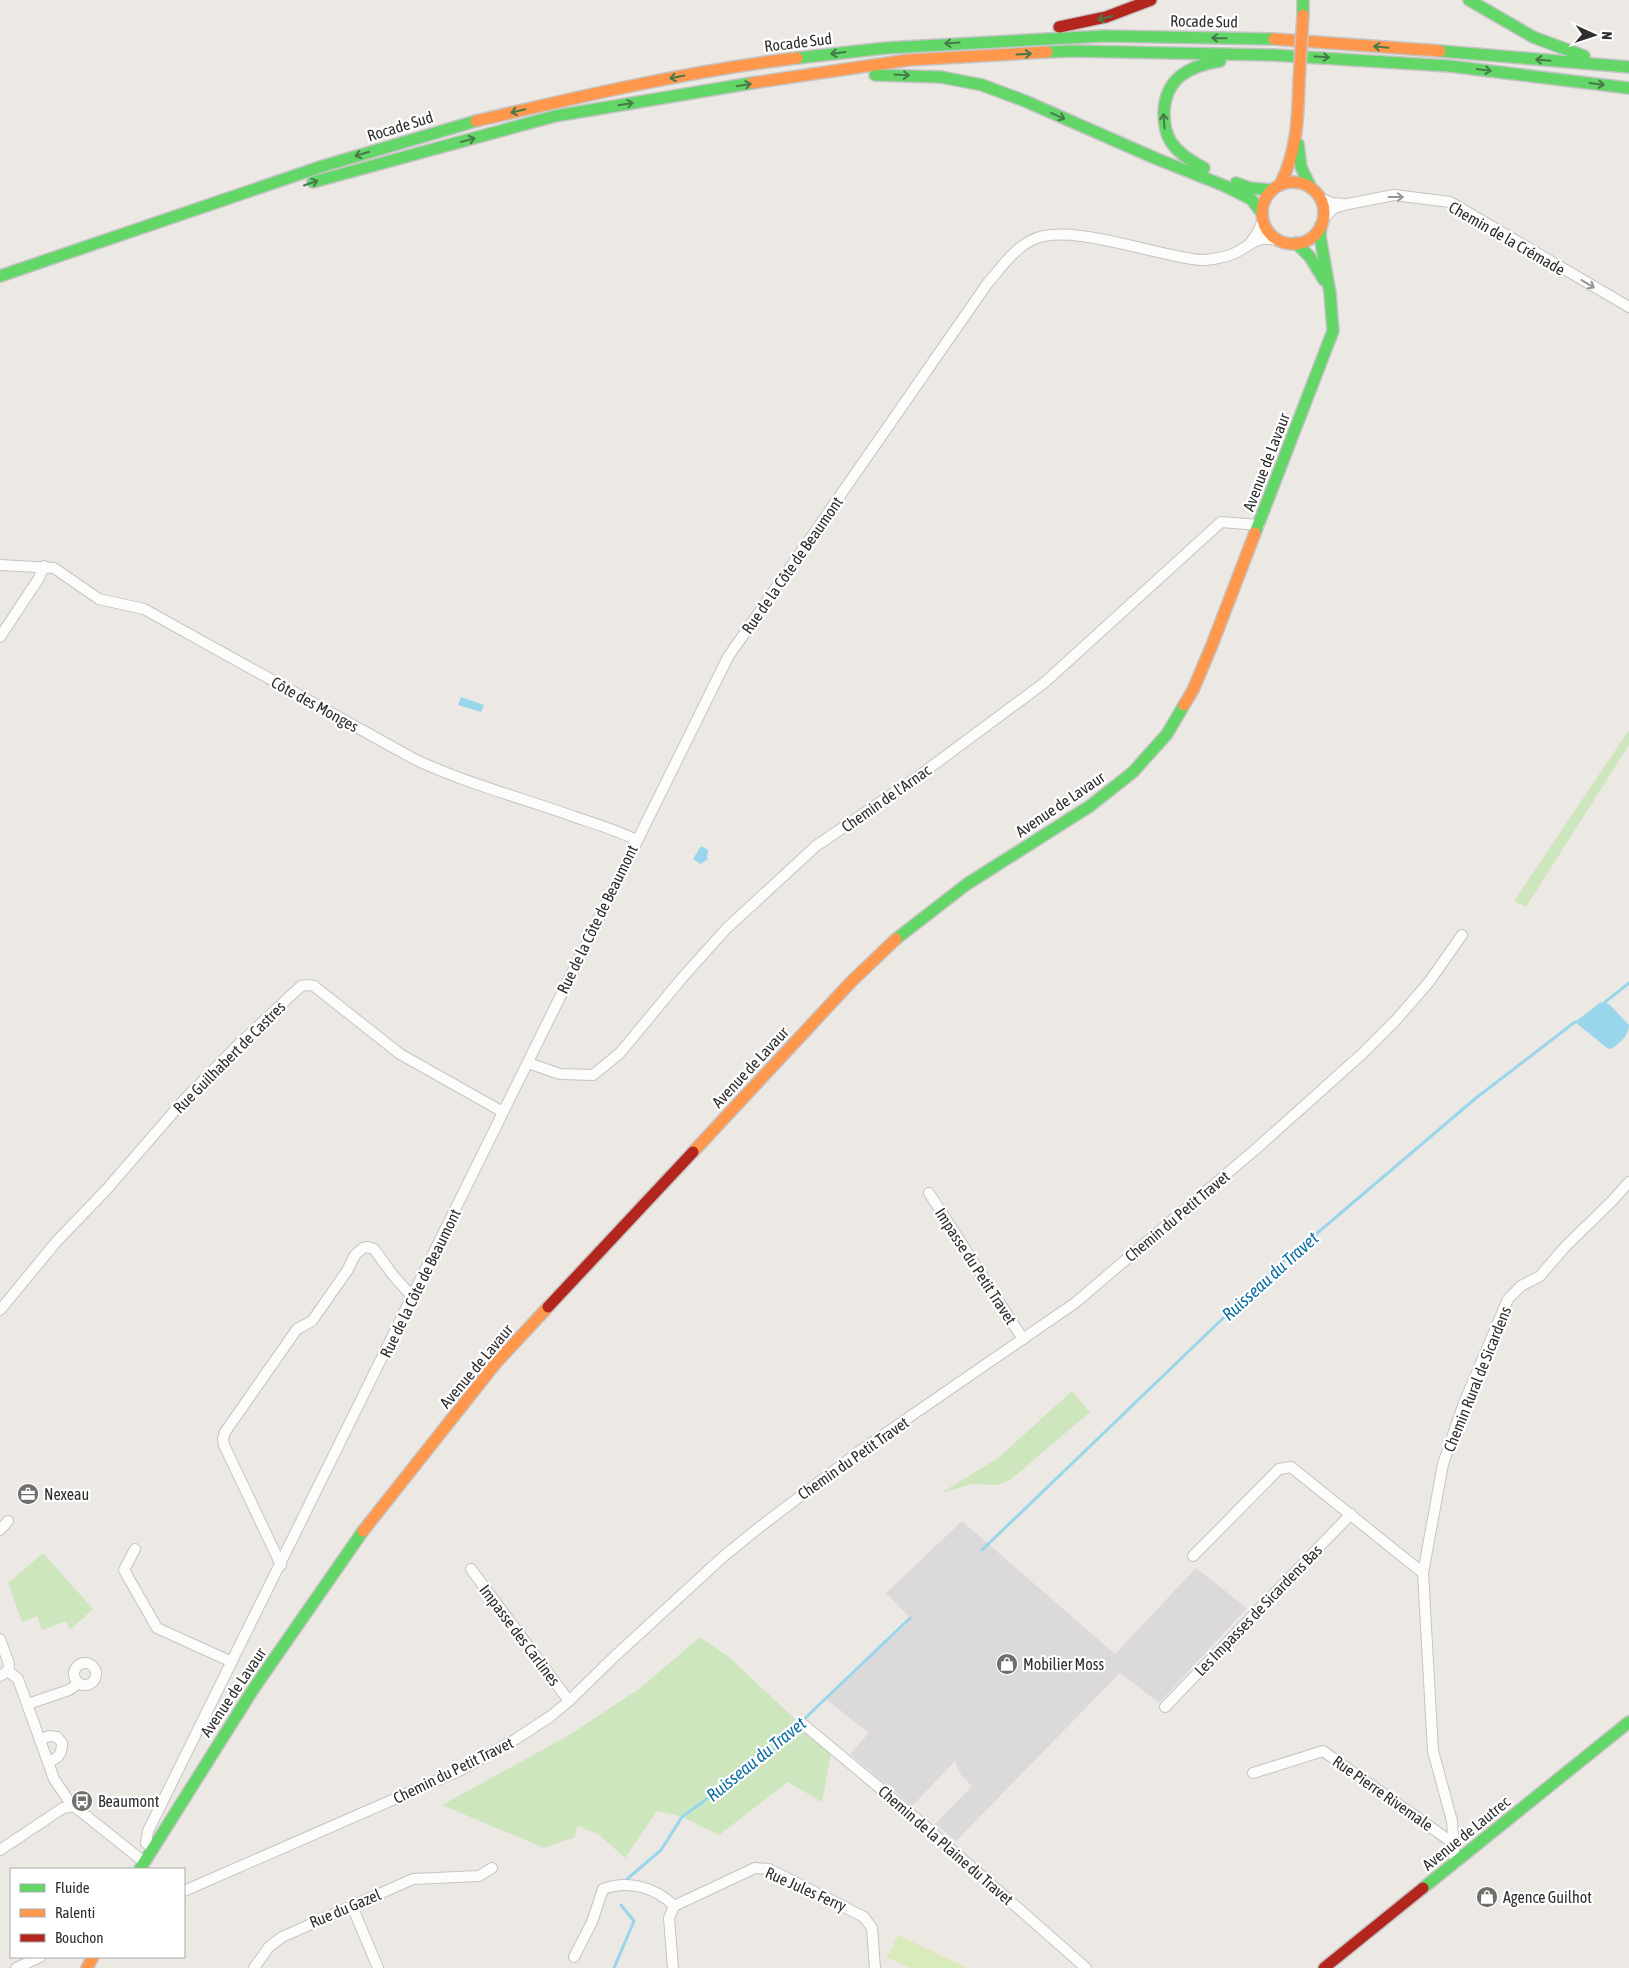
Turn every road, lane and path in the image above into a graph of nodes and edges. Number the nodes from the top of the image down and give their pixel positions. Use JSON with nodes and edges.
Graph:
{"nodes":[{"id":1,"x":1151,"y":0,"type":"edge"},
{"id":2,"x":1303,"y":0,"type":"edge"},
{"id":3,"x":1469,"y":0,"type":"edge"},
{"id":4,"x":971,"y":42,"type":"junction"},
{"id":5,"x":1273,"y":55,"type":"junction"},
{"id":6,"x":1628,"y":67,"type":"edge"},
{"id":7,"x":784,"y":78,"type":"junction"},
{"id":8,"x":1629,"y":88,"type":"edge"},
{"id":9,"x":1297,"y":134,"type":"junction"},
{"id":10,"x":304,"y":186,"type":"dead end"},
{"id":11,"x":1276,"y":188,"type":"junction"},
{"id":12,"x":1311,"y":188,"type":"junction"},
{"id":13,"x":1320,"y":198,"type":"junction"},
{"id":14,"x":1348,"y":204,"type":"junction"},
{"id":15,"x":1262,"y":217,"type":"junction"},
{"id":16,"x":1322,"y":222,"type":"junction"},
{"id":17,"x":1280,"y":241,"type":"junction"},
{"id":18,"x":1250,"y":242,"type":"junction"},
{"id":19,"x":1296,"y":243,"type":"junction"},
{"id":20,"x":0,"y":276,"type":"edge"},
{"id":21,"x":1330,"y":293,"type":"junction"},
{"id":22,"x":1629,"y":307,"type":"edge"},
{"id":23,"x":1259,"y":525,"type":"junction"},
{"id":24,"x":0,"y":565,"type":"edge"},
{"id":25,"x":44,"y":566,"type":"junction"},
{"id":26,"x":0,"y":637,"type":"edge"},
{"id":27,"x":636,"y":840,"type":"junction"},
{"id":28,"x":1462,"y":935,"type":"dead end"},
{"id":29,"x":528,"y":1063,"type":"junction"},
{"id":30,"x":504,"y":1112,"type":"junction"},
{"id":31,"x":1629,"y":1182,"type":"edge"},
{"id":32,"x":929,"y":1193,"type":"dead end"},
{"id":33,"x":414,"y":1295,"type":"junction"},
{"id":34,"x":0,"y":1310,"type":"edge"},
{"id":35,"x":1023,"y":1339,"type":"junction"},
{"id":36,"x":1351,"y":1514,"type":"junction"},
{"id":37,"x":8,"y":1521,"type":"dead end"},
{"id":38,"x":0,"y":1530,"type":"edge"},
{"id":39,"x":135,"y":1550,"type":"dead end"},
{"id":40,"x":1193,"y":1556,"type":"dead end"},
{"id":41,"x":281,"y":1564,"type":"junction"},
{"id":42,"x":471,"y":1569,"type":"dead end"},
{"id":43,"x":1423,"y":1572,"type":"junction"},
{"id":44,"x":0,"y":1639,"type":"edge"},
{"id":45,"x":232,"y":1662,"type":"junction"},
{"id":46,"x":4,"y":1673,"type":"edge"},
{"id":47,"x":79,"y":1683,"type":"dead end"},
{"id":48,"x":569,"y":1701,"type":"junction"},
{"id":49,"x":28,"y":1704,"type":"junction"},
{"id":50,"x":1165,"y":1707,"type":"dead end"},
{"id":51,"x":1629,"y":1722,"type":"edge"},
{"id":52,"x":803,"y":1724,"type":"dead end"},
{"id":53,"x":41,"y":1739,"type":"junction"},
{"id":54,"x":48,"y":1762,"type":"junction"},
{"id":55,"x":1254,"y":1773,"type":"dead end"},
{"id":56,"x":74,"y":1806,"type":"junction"},
{"id":57,"x":1454,"y":1843,"type":"junction"},
{"id":58,"x":152,"y":1848,"type":"junction"},
{"id":59,"x":0,"y":1850,"type":"edge"},
{"id":60,"x":1455,"y":1863,"type":"junction"},
{"id":61,"x":142,"y":1866,"type":"edge"},
{"id":62,"x":492,"y":1868,"type":"dead end"},
{"id":63,"x":185,"y":1891,"type":"edge"},
{"id":64,"x":352,"y":1906,"type":"junction"},
{"id":65,"x":674,"y":1906,"type":"junction"},
{"id":66,"x":574,"y":1957,"type":"dead end"},
{"id":67,"x":38,"y":1958,"type":"edge"},
{"id":68,"x":16,"y":1968,"type":"edge"},
{"id":69,"x":254,"y":1968,"type":"edge"},
{"id":70,"x":378,"y":1968,"type":"edge"},
{"id":71,"x":673,"y":1968,"type":"edge"},
{"id":72,"x":875,"y":1968,"type":"edge"},
{"id":73,"x":1086,"y":1968,"type":"edge"},
{"id":74,"x":1324,"y":1968,"type":"edge"}],
"edges":[{"from":1,"to":4,"type":"main road","one_way":true},
{"from":2,"to":9,"type":"main road","bridge":true},
{"from":3,"to":6,"type":"main road"},
{"from":6,"to":4,"type":"main road","name":"Rocade Sud","one_way":true},
{"from":4,"to":20,"type":"main road","name":"Rocade Sud","one_way":true},
{"from":7,"to":5,"type":"main road","name":"Rocade Sud","one_way":true},
{"from":5,"to":8,"type":"main road","name":"Rocade Sud","one_way":true},
{"from":11,"to":5,"type":"main road","one_way":true},
{"from":10,"to":7,"type":"main road","name":"Rocade Sud","one_way":true},
{"from":7,"to":15,"type":"main road","one_way":true},
{"from":9,"to":11,"type":"main road"},
{"from":9,"to":12,"type":"main road"},
{"from":11,"to":12,"type":"main road"},
{"from":11,"to":15,"type":"main road"},
{"from":12,"to":13,"type":"main road"},
{"from":13,"to":14,"type":"street"},
{"from":13,"to":16,"type":"main road"},
{"from":14,"to":16,"type":"street"},
{"from":14,"to":22,"type":"street","name":"Chemin de la Crémade","one_way":true},
{"from":15,"to":17,"type":"main road"},
{"from":15,"to":18,"type":"street","name":"Rue de la Côte de Beaumont"},
{"from":16,"to":19,"type":"main road"},
{"from":16,"to":21,"type":"main road","name":"Avenue de Lavaur"},
{"from":17,"to":18,"type":"street","name":"Rue de la Côte de Beaumont"},
{"from":17,"to":19,"type":"main road"},
{"from":18,"to":27,"type":"street","name":"Rue de la Côte de Beaumont"},
{"from":19,"to":21,"type":"main road"},
{"from":21,"to":23,"type":"main road","name":"Avenue de Lavaur"},
{"from":23,"to":29,"type":"street","name":"Chemin de l'Arnac"},
{"from":23,"to":58,"type":"main road","name":"Avenue de Lavaur"},
{"from":24,"to":25,"type":"street","name":"Côte des Monges"},
{"from":25,"to":26,"type":"street"},
{"from":25,"to":27,"type":"street","name":"Côte des Monges"},
{"from":27,"to":29,"type":"street","name":"Rue de la Côte de Beaumont"},
{"from":28,"to":35,"type":"street","name":"Chemin du Petit Travet"},
{"from":29,"to":30,"type":"street","name":"Rue de la Côte de Beaumont"},
{"from":30,"to":33,"type":"street","name":"Rue de la Côte de Beaumont"},
{"from":30,"to":34,"type":"street","name":"Rue Guilhabert de Castres"},
{"from":31,"to":43,"type":"street","name":"Chemin Rural de Sicardens"},
{"from":32,"to":35,"type":"street","name":"Impasse du Petit Travet"},
{"from":33,"to":41,"type":"street","name":"Rue de la Côte de Beaumont"},
{"from":33,"to":41,"type":"street"},
{"from":35,"to":48,"type":"street","name":"Chemin du Petit Travet"},
{"from":36,"to":40,"type":"street"},
{"from":36,"to":43,"type":"street"},
{"from":36,"to":50,"type":"street","name":"Les Impasses de Sicardens Bas"},
{"from":37,"to":38,"type":"street"},
{"from":39,"to":45,"type":"street"},
{"from":41,"to":45,"type":"street","name":"Rue de la Côte de Beaumont"},
{"from":42,"to":48,"type":"street","name":"Impasse des Carlines"},
{"from":43,"to":57,"type":"street","name":"Chemin Rural de Sicardens"},
{"from":44,"to":46,"type":"street"},
{"from":45,"to":58,"type":"street","name":"Rue de la Côte de Beaumont"},
{"from":46,"to":49,"type":"street"},
{"from":47,"to":49,"type":"street"},
{"from":48,"to":63,"type":"street","name":"Chemin du Petit Travet"},
{"from":49,"to":53,"type":"street"},
{"from":51,"to":60,"type":"main road","name":"Avenue de Lautrec"},
{"from":52,"to":73,"type":"street","name":"Chemin de la Plaine du Travet"},
{"from":53,"to":54,"type":"street"},
{"from":53,"to":54,"type":"street"},
{"from":54,"to":56,"type":"street"},
{"from":55,"to":57,"type":"street","name":"Rue Pierre Rivemale"},
{"from":56,"to":59,"type":"street"},
{"from":56,"to":61,"type":"street"},
{"from":57,"to":60,"type":"street","name":"Chemin Rural de Sicardens"},
{"from":58,"to":61,"type":"main road","name":"Avenue de Lavaur"},
{"from":60,"to":74,"type":"main road","name":"Avenue de Lautrec"},
{"from":62,"to":64,"type":"street","name":"Rue du Gazel"},
{"from":64,"to":69,"type":"street","name":"Rue du Gazel"},
{"from":64,"to":70,"type":"street"},
{"from":65,"to":66,"type":"street"},
{"from":65,"to":71,"type":"street"},
{"from":65,"to":72,"type":"street","name":"Rue Jules Ferry"},
{"from":67,"to":68,"type":"street"}]}
